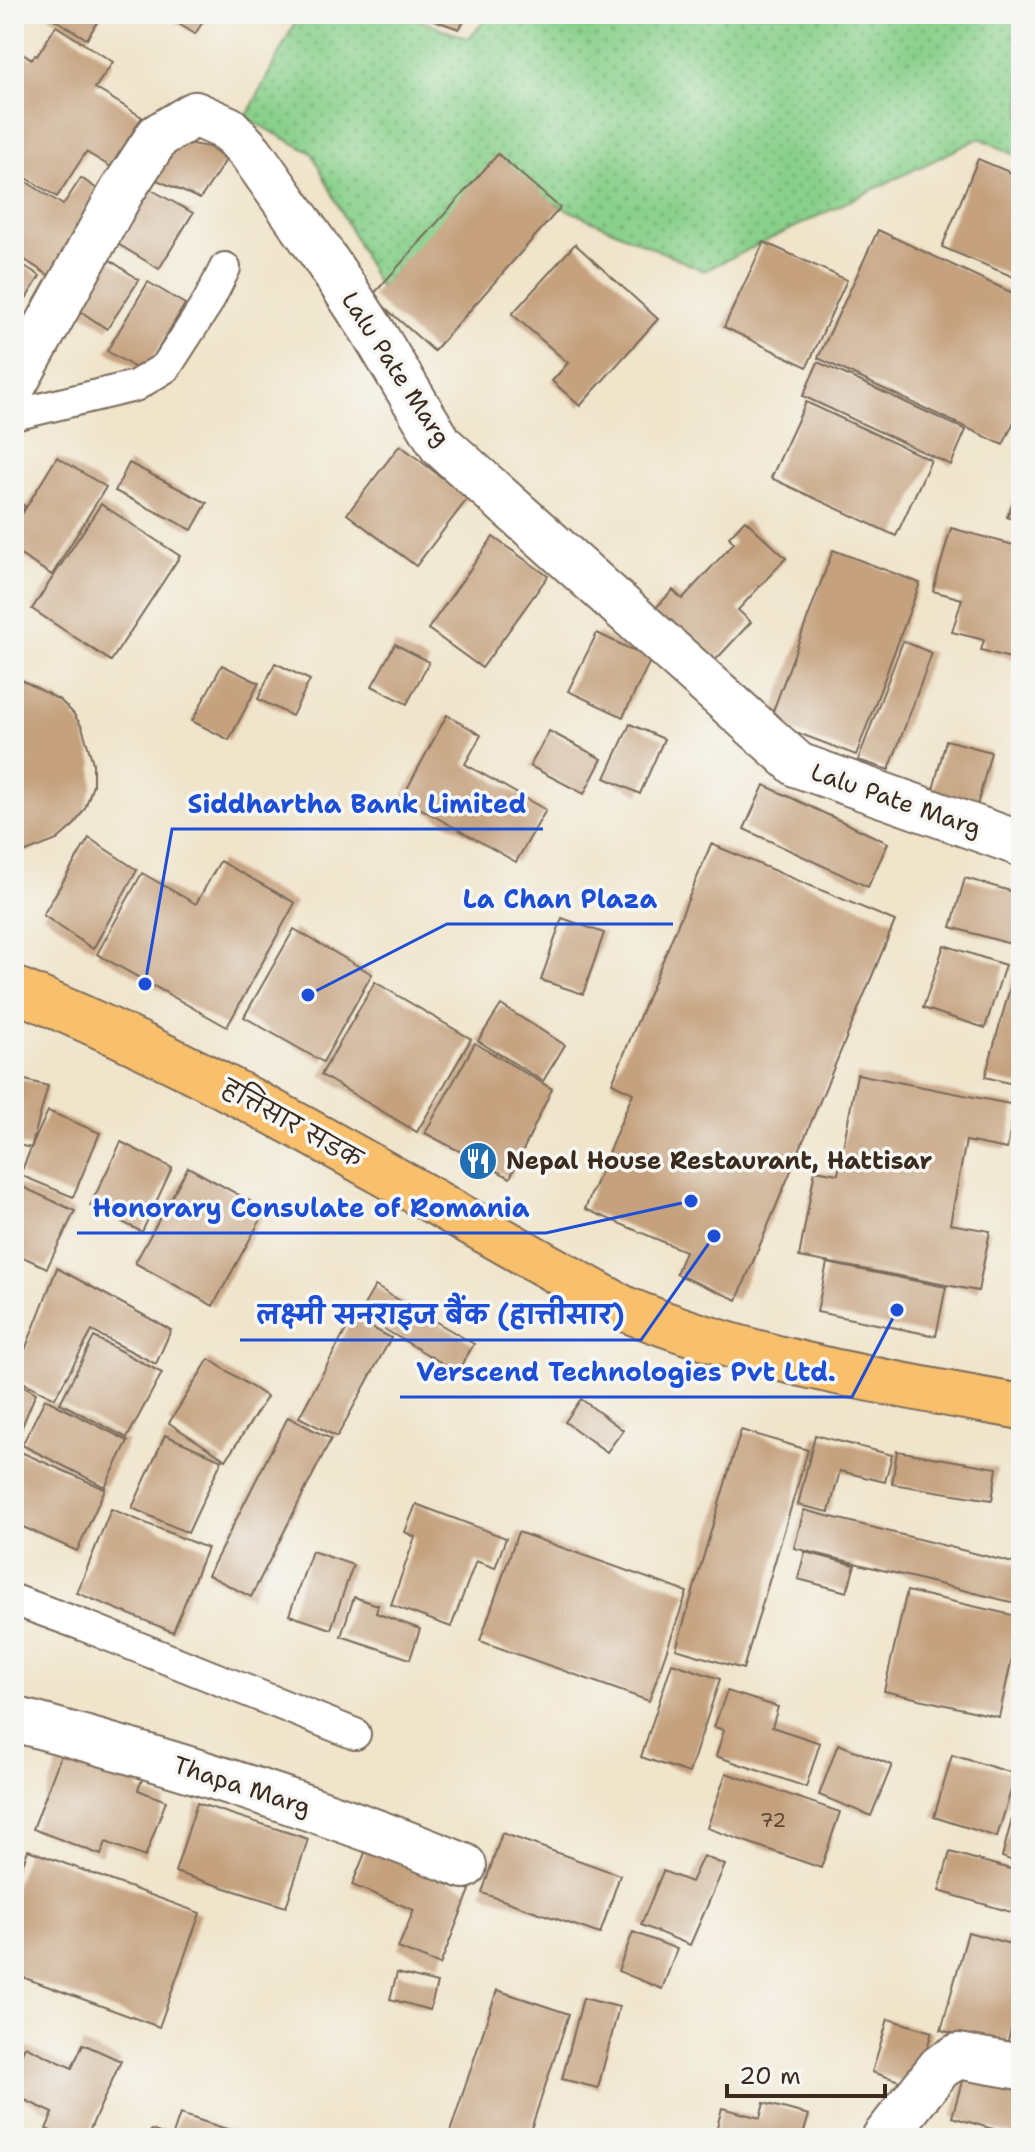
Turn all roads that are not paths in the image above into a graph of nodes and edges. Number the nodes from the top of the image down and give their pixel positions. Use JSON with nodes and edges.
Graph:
{"nodes":[{"id":1,"x":225,"y":268,"type":"dead end"},
{"id":2,"x":14,"y":385,"type":"edge"},
{"id":3,"x":14,"y":415,"type":"edge"},
{"id":4,"x":1021,"y":844,"type":"edge"},
{"id":5,"x":14,"y":989,"type":"edge"},
{"id":6,"x":1021,"y":1407,"type":"edge"},
{"id":7,"x":14,"y":1600,"type":"edge"},
{"id":8,"x":14,"y":1719,"type":"edge"},
{"id":9,"x":355,"y":1734,"type":"dead end"},
{"id":10,"x":464,"y":1866,"type":"dead end"},
{"id":11,"x":1021,"y":2067,"type":"edge"},
{"id":12,"x":884,"y":2138,"type":"edge"}],
"edges":[{"from":1,"to":3,"type":"lane"},
{"from":2,"to":4,"type":"street","name":"Lalu Pate Marg"},
{"from":5,"to":6,"type":"main road","name":"हत्तिसार सडक"},
{"from":7,"to":9,"type":"lane"},
{"from":8,"to":10,"type":"street","name":"Thapa Marg"},
{"from":11,"to":12,"type":"street"}]}
